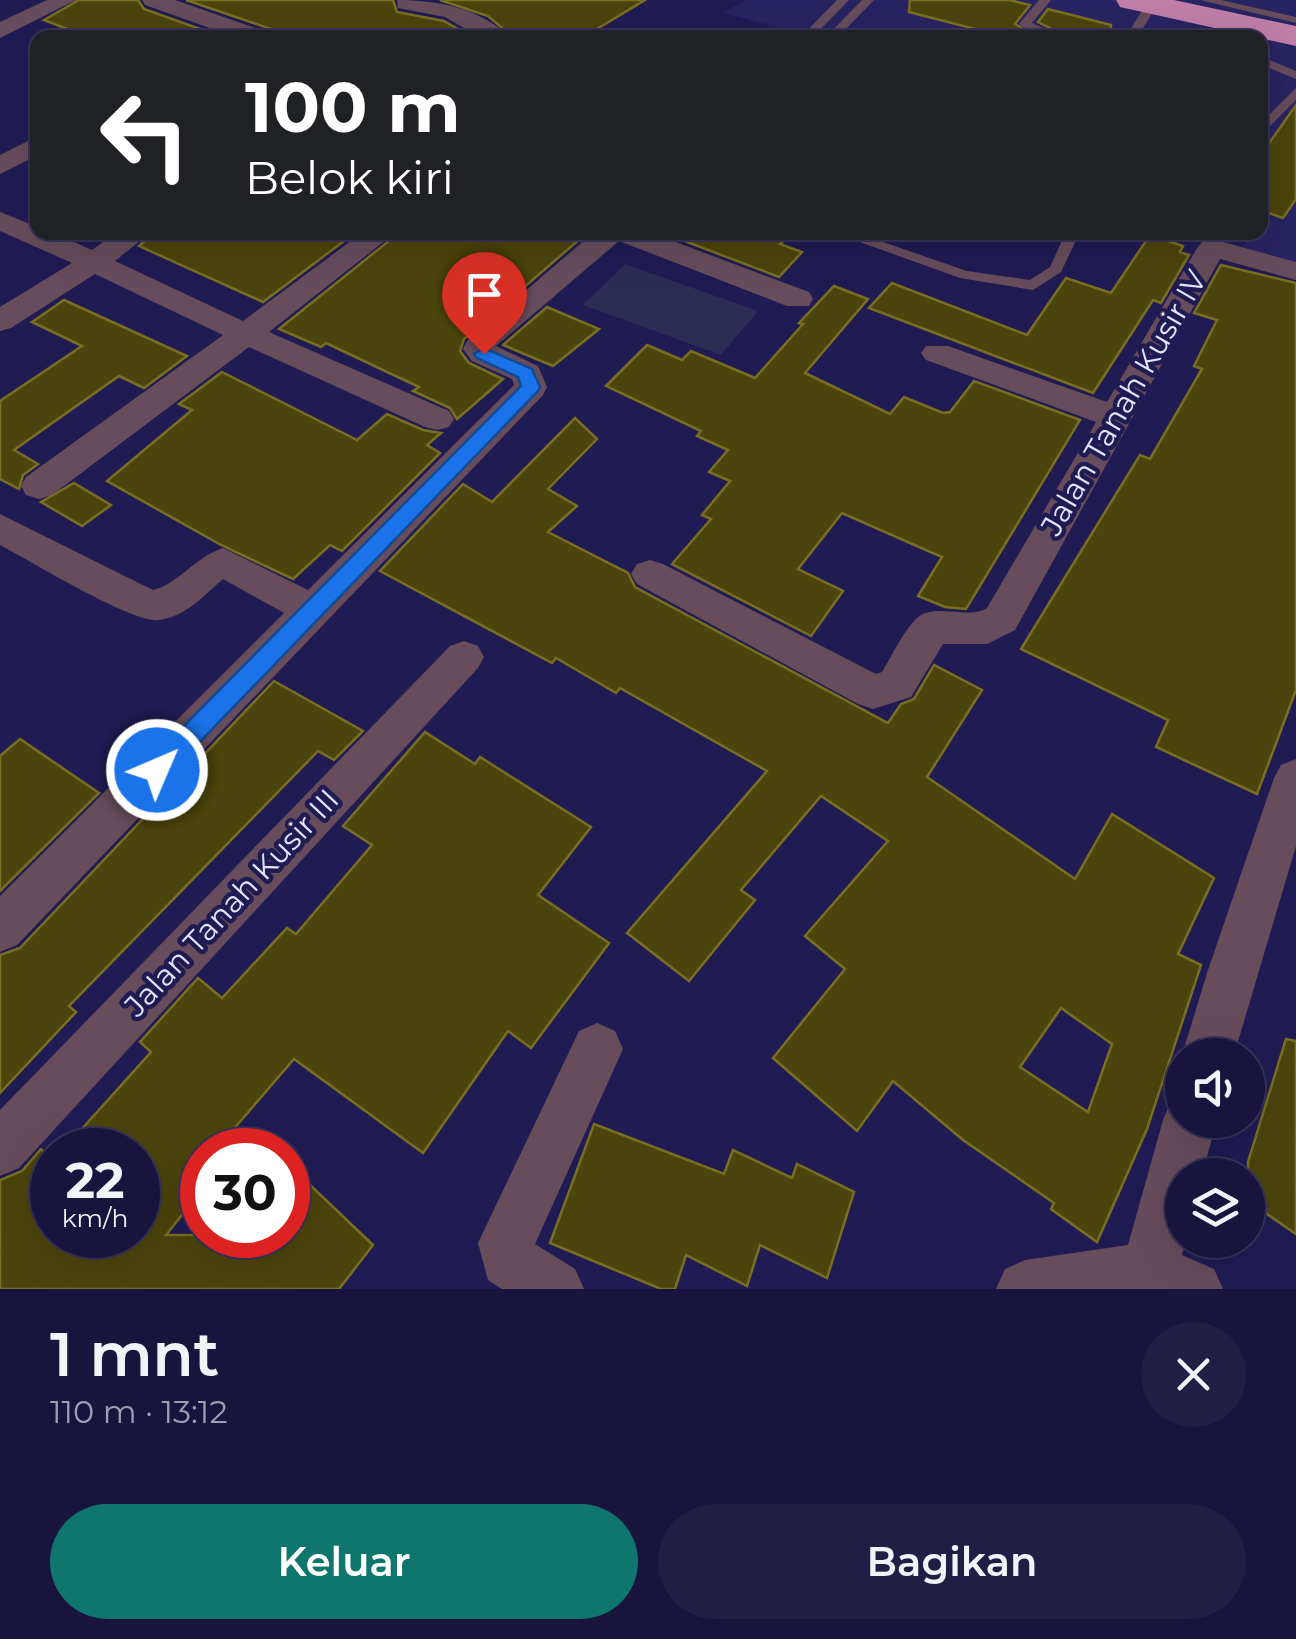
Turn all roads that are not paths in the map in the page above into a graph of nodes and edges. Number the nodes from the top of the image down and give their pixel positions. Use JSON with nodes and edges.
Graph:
{"nodes":[{"id":1,"x":64,"y":0,"type":"edge"},
{"id":2,"x":153,"y":0,"type":"edge"},
{"id":3,"x":844,"y":0,"type":"edge"},
{"id":4,"x":868,"y":0,"type":"edge"},
{"id":5,"x":1045,"y":0,"type":"edge"},
{"id":6,"x":1206,"y":0,"type":"edge"},
{"id":7,"x":404,"y":1,"type":"edge"},
{"id":8,"x":1242,"y":1,"type":"edge"},
{"id":9,"x":1150,"y":2,"type":"edge"},
{"id":10,"x":1285,"y":29,"type":"edge"},
{"id":11,"x":239,"y":30,"type":"edge"},
{"id":12,"x":485,"y":30,"type":"edge"},
{"id":13,"x":813,"y":30,"type":"edge"},
{"id":14,"x":838,"y":30,"type":"edge"},
{"id":15,"x":1040,"y":30,"type":"edge"},
{"id":16,"x":1135,"y":30,"type":"edge"},
{"id":17,"x":5,"y":45,"type":"edge"},
{"id":18,"x":1296,"y":75,"type":"edge"},
{"id":19,"x":1296,"y":92,"type":"edge"},
{"id":20,"x":1268,"y":123,"type":"edge"},
{"id":21,"x":30,"y":149,"type":"edge"},
{"id":22,"x":0,"y":166,"type":"edge"},
{"id":23,"x":0,"y":220,"type":"edge"},
{"id":24,"x":30,"y":233,"type":"edge"},
{"id":25,"x":45,"y":240,"type":"edge"},
{"id":26,"x":125,"y":240,"type":"edge"},
{"id":27,"x":371,"y":240,"type":"edge"},
{"id":28,"x":603,"y":240,"type":"edge"},
{"id":29,"x":643,"y":240,"type":"edge"},
{"id":30,"x":862,"y":240,"type":"edge"},
{"id":31,"x":1070,"y":240,"type":"edge"},
{"id":32,"x":94,"y":262,"type":"junction"},
{"id":33,"x":1296,"y":271,"type":"edge"},
{"id":34,"x":798,"y":299,"type":"dead end"},
{"id":35,"x":0,"y":321,"type":"edge"},
{"id":36,"x":246,"y":334,"type":"junction"},
{"id":37,"x":937,"y":353,"type":"dead end"},
{"id":38,"x":1115,"y":418,"type":"junction"},
{"id":39,"x":437,"y":420,"type":"dead end"},
{"id":40,"x":39,"y":486,"type":"dead end"},
{"id":41,"x":0,"y":528,"type":"edge"},
{"id":42,"x":650,"y":574,"type":"dead end"},
{"id":43,"x":314,"y":610,"type":"junction"},
{"id":44,"x":464,"y":657,"type":"dead end"},
{"id":45,"x":1296,"y":778,"type":"edge"},
{"id":46,"x":0,"y":929,"type":"edge"},
{"id":47,"x":1213,"y":1038,"type":"edge"},
{"id":48,"x":597,"y":1050,"type":"dead end"},
{"id":49,"x":1188,"y":1138,"type":"edge"},
{"id":50,"x":0,"y":1149,"type":"edge"},
{"id":51,"x":1171,"y":1280,"type":"edge"},
{"id":52,"x":1045,"y":1288,"type":"edge"},
{"id":53,"x":556,"y":1289,"type":"edge"}],
"edges":[{"from":1,"to":17,"type":"street"},
{"from":2,"to":11,"type":"street"},
{"from":3,"to":13,"type":"lane"},
{"from":4,"to":14,"type":"lane"},
{"from":5,"to":15,"type":"lane"},
{"from":6,"to":10,"type":"lane"},
{"from":7,"to":12,"type":"street"},
{"from":8,"to":10,"type":"highway"},
{"from":9,"to":10,"type":"highway"},
{"from":9,"to":16,"type":"lane"},
{"from":10,"to":18,"type":"lane"},
{"from":19,"to":20,"type":"lane"},
{"from":21,"to":22,"type":"street"},
{"from":23,"to":24,"type":"street"},
{"from":25,"to":32,"type":"street"},
{"from":26,"to":32,"type":"street"},
{"from":27,"to":36,"type":"street"},
{"from":28,"to":43,"type":"street"},
{"from":29,"to":34,"type":"street"},
{"from":30,"to":31,"type":"lane"},
{"from":32,"to":35,"type":"street"},
{"from":32,"to":36,"type":"street"},
{"from":33,"to":38,"type":"street","name":"Jalan Tanah Kusir IV"},
{"from":36,"to":39,"type":"street"},
{"from":36,"to":40,"type":"street"},
{"from":37,"to":38,"type":"street"},
{"from":38,"to":42,"type":"street","name":"Jalan Tanah Kusir IV"},
{"from":41,"to":43,"type":"street"},
{"from":43,"to":46,"type":"street"},
{"from":44,"to":50,"type":"street","name":"Jalan Tanah Kusir III"},
{"from":45,"to":47,"type":"street"},
{"from":48,"to":53,"type":"street"},
{"from":49,"to":51,"type":"street"},
{"from":51,"to":52,"type":"street"}]}
